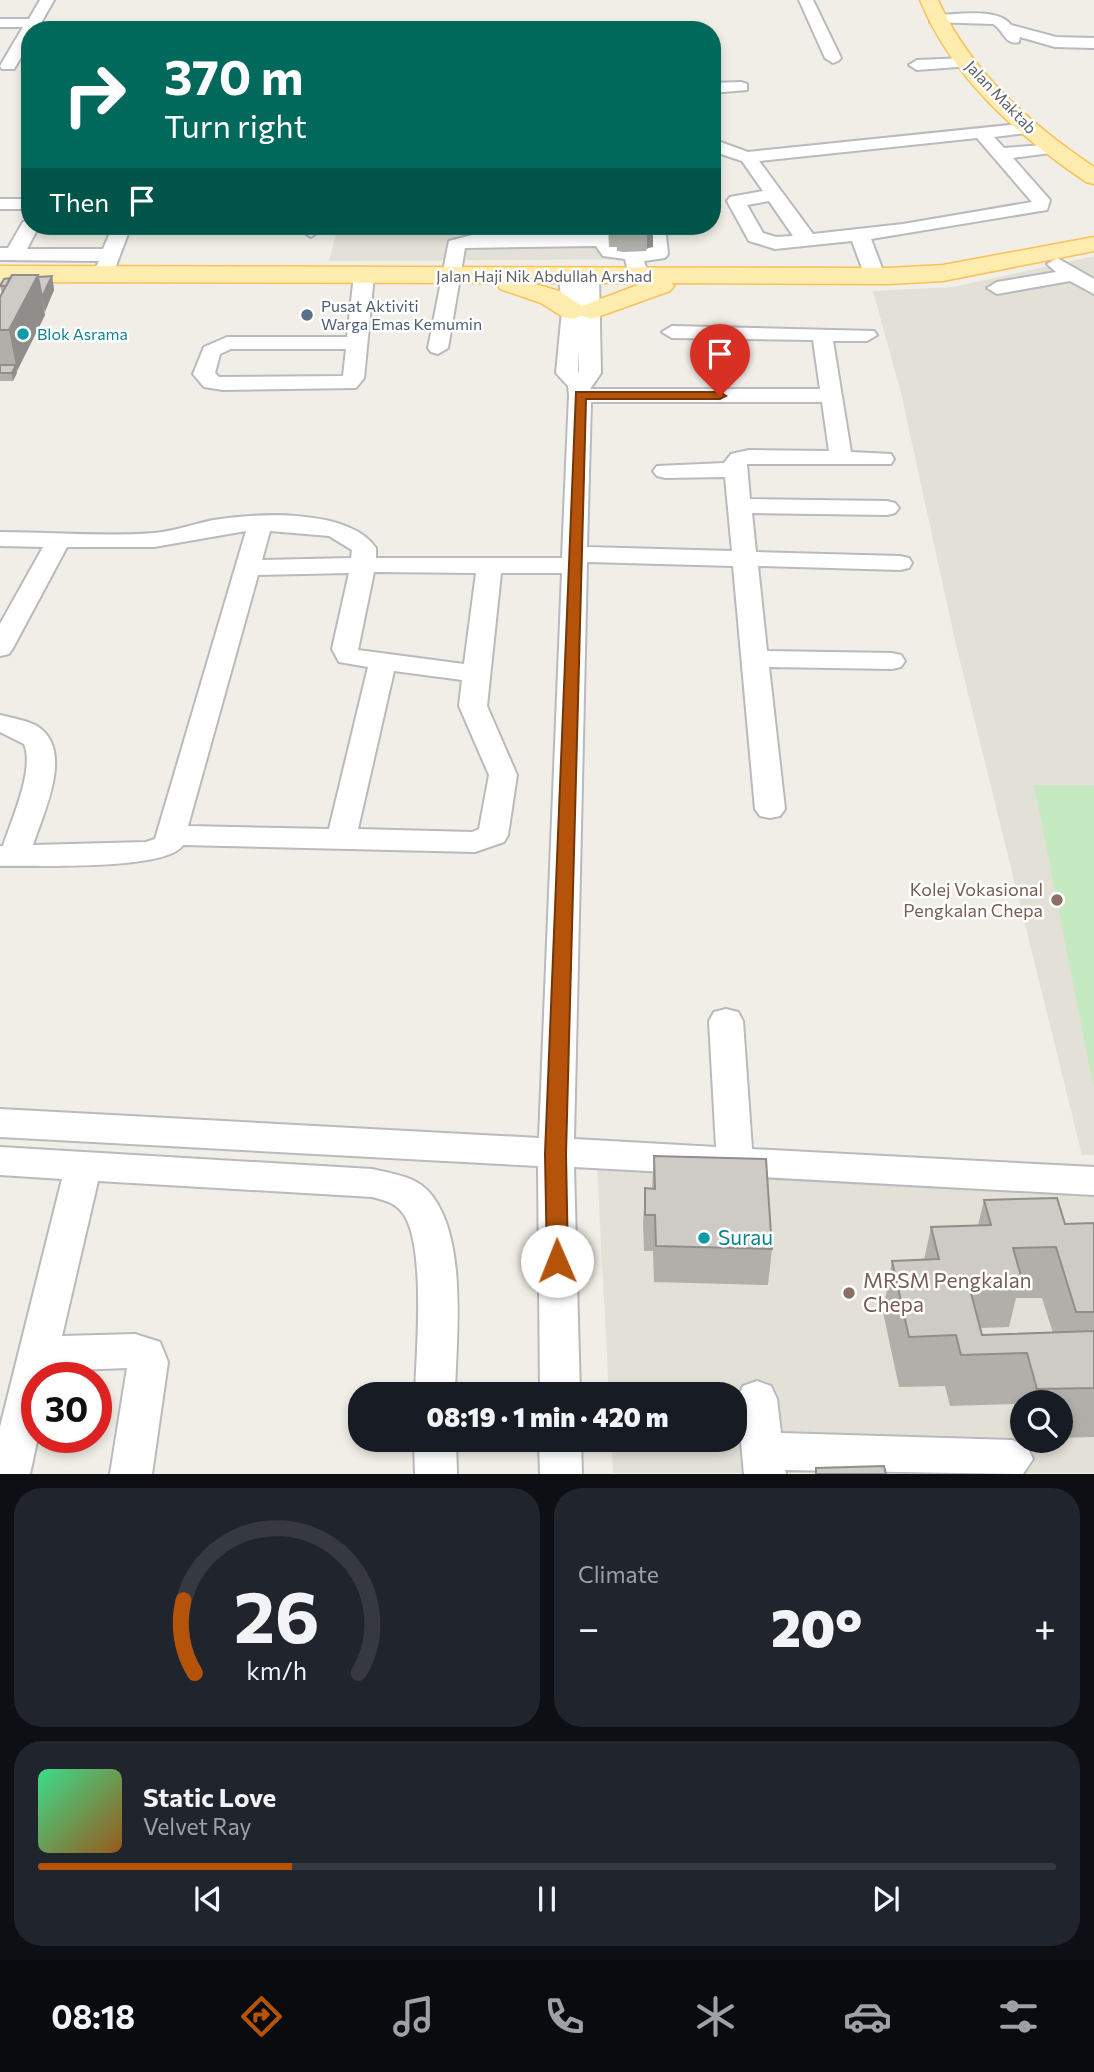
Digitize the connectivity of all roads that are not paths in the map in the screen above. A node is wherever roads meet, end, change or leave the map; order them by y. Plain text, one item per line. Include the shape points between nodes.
1 (47, 0) edge
2 (806, 0) edge
3 (976, 0) edge
4 (932, 10) edge
5 (986, 19) junction
6 (34, 21) edge
7 (0, 23) edge
8 (21, 23) edge
9 (1094, 43) edge
10 (21, 44) edge
11 (833, 58) dead end
12 (966, 63) junction
13 (917, 65) dead end
14 (8, 66) dead end
15 (741, 87) dead end
16 (721, 88) edge
17 (1029, 128) junction
18 (981, 133) junction
19 (1052, 148) junction
20 (721, 149) edge
21 (1000, 154) junction
22 (748, 157) junction
23 (1094, 179) edge
24 (774, 195) junction
25 (0, 204) edge
26 (21, 204) edge
27 (24, 235) edge
28 (118, 235) edge
29 (574, 235) edge
30 (605, 235) edge
31 (657, 235) edge
32 (860, 236) junction
33 (810, 240) junction
34 (1091, 244) edge
35 (1043, 254) junction
36 (5, 261) edge
37 (107, 264) junction
38 (637, 266) junction
39 (364, 275) junction
40 (1072, 275) junction
41 (449, 276) junction
42 (579, 276) junction
43 (760, 276) junction
44 (875, 276) junction
45 (997, 288) dead end
46 (1094, 288) edge
47 (582, 311) junction
48 (672, 332) dead end
49 (822, 334) junction
50 (867, 335) dead end
51 (357, 343) junction
52 (438, 348) dead end
53 (580, 390) junction
54 (831, 396) junction
55 (841, 458) junction
56 (883, 459) dead end
57 (735, 470) junction
58 (665, 471) dead end
59 (738, 506) junction
60 (887, 508) dead end
61 (260, 525) junction
62 (60, 538) junction
63 (0, 539) edge
64 (573, 560) junction
65 (745, 561) junction
66 (900, 563) dead end
67 (363, 565) junction
68 (489, 565) junction
69 (248, 568) junction
70 (0, 648) edge
71 (755, 659) junction
72 (892, 661) dead end
73 (383, 662) junction
74 (476, 674) junction
75 (0, 723) edge
76 (770, 809) dead end
77 (172, 835) junction
78 (341, 839) junction
79 (8, 856) edge
80 (726, 1021) dead end
81 (0, 1123) edge
82 (556, 1154) junction
83 (0, 1161) edge
84 (735, 1164) junction
85 (83, 1168) junction
86 (1094, 1181) edge
87 (38, 1354) junction
88 (435, 1382) edge
89 (560, 1382) edge
90 (757, 1399) dead end
91 (435, 1452) edge
92 (560, 1452) edge
93 (1012, 1459) dead end
94 (764, 1462) edge
95 (9, 1474) edge
96 (131, 1474) edge
97 (436, 1474) edge
98 (561, 1474) edge

1 - 6 street
2 - 11 street
3 - 5 street
4 - 5 street
4 - 12 main road, Jalan Maktab
5 - 9 street via 1000,22 1011,34
7 - 8 street
10 - 14 street
12 - 13 street
12 - 17 main road, Jalan Maktab
15 - 16 street
17 - 18 street
17 - 19 main road, Jalan Maktab
18 - 21 street
18 - 22 street
19 - 21 street
19 - 23 main road, Jalan Maktab
20 - 22 street
21 - 32 street via 1041,200 1041,206
22 - 24 street
24 - 33 street via 802,236
24 - 33 street via 736,201 756,237 775,243
25 - 26 street
27 - 36 street
28 - 37 street
29 - 41 street via 465,242 454,247
30 - 38 street via 606,251
31 - 38 street via 658,254
32 - 33 street
32 - 44 street
34 - 35 main road, Jalan Haji Nik Abdullah Arshad
35 - 40 street
35 - 44 main road, Jalan Haji Nik Abdullah Arshad via 943,273
36 - 37 main road, Jalan Haji Nik Abdullah Arshad
37 - 39 main road, Jalan Haji Nik Abdullah Arshad
38 - 42 main road, Jalan Haji Nik Abdullah Arshad
38 - 43 main road, Jalan Haji Nik Abdullah Arshad
39 - 41 main road, Jalan Haji Nik Abdullah Arshad
39 - 51 street
40 - 45 street
40 - 46 street
41 - 42 main road, Jalan Haji Nik Abdullah Arshad
41 - 47 main road via 521,286
41 - 52 street
42 - 47 street
43 - 44 main road, Jalan Haji Nik Abdullah Arshad
43 - 47 main road via 667,285
47 - 53 street via 567,373
48 - 49 street
49 - 50 street
49 - 54 street
51 - 51 street via 353,378 344,384 223,384 204,374 211,351 227,343
53 - 54 street
53 - 64 street
54 - 55 street
55 - 56 street
55 - 57 street via 743,457 736,461
57 - 58 street
57 - 59 street
59 - 60 street
59 - 65 street
61 - 62 street via 218,527 153,540
61 - 67 street via 344,531 364,548
61 - 69 street
62 - 63 street
62 - 70 street
64 - 65 street
64 - 68 street
64 - 82 street
65 - 66 street
65 - 71 street
67 - 68 street
67 - 69 street
67 - 73 street via 346,652 352,658
68 - 74 street
69 - 77 street
71 - 72 street
71 - 76 street
73 - 74 street
73 - 78 street
74 - 78 street via 473,709 504,779 493,835 475,842
75 - 79 street via 29,733 44,757
77 - 78 street
77 - 79 street via 163,849 149,852
80 - 84 street
81 - 82 street
82 - 84 street
82 - 89 street
83 - 85 street
84 - 86 street
85 - 87 street
85 - 88 street via 372,1184 395,1188 414,1199 428,1218 434,1244
87 - 95 street
87 - 96 street via 146,1354
90 - 94 street
91 - 97 street
92 - 98 street
93 - 94 street

